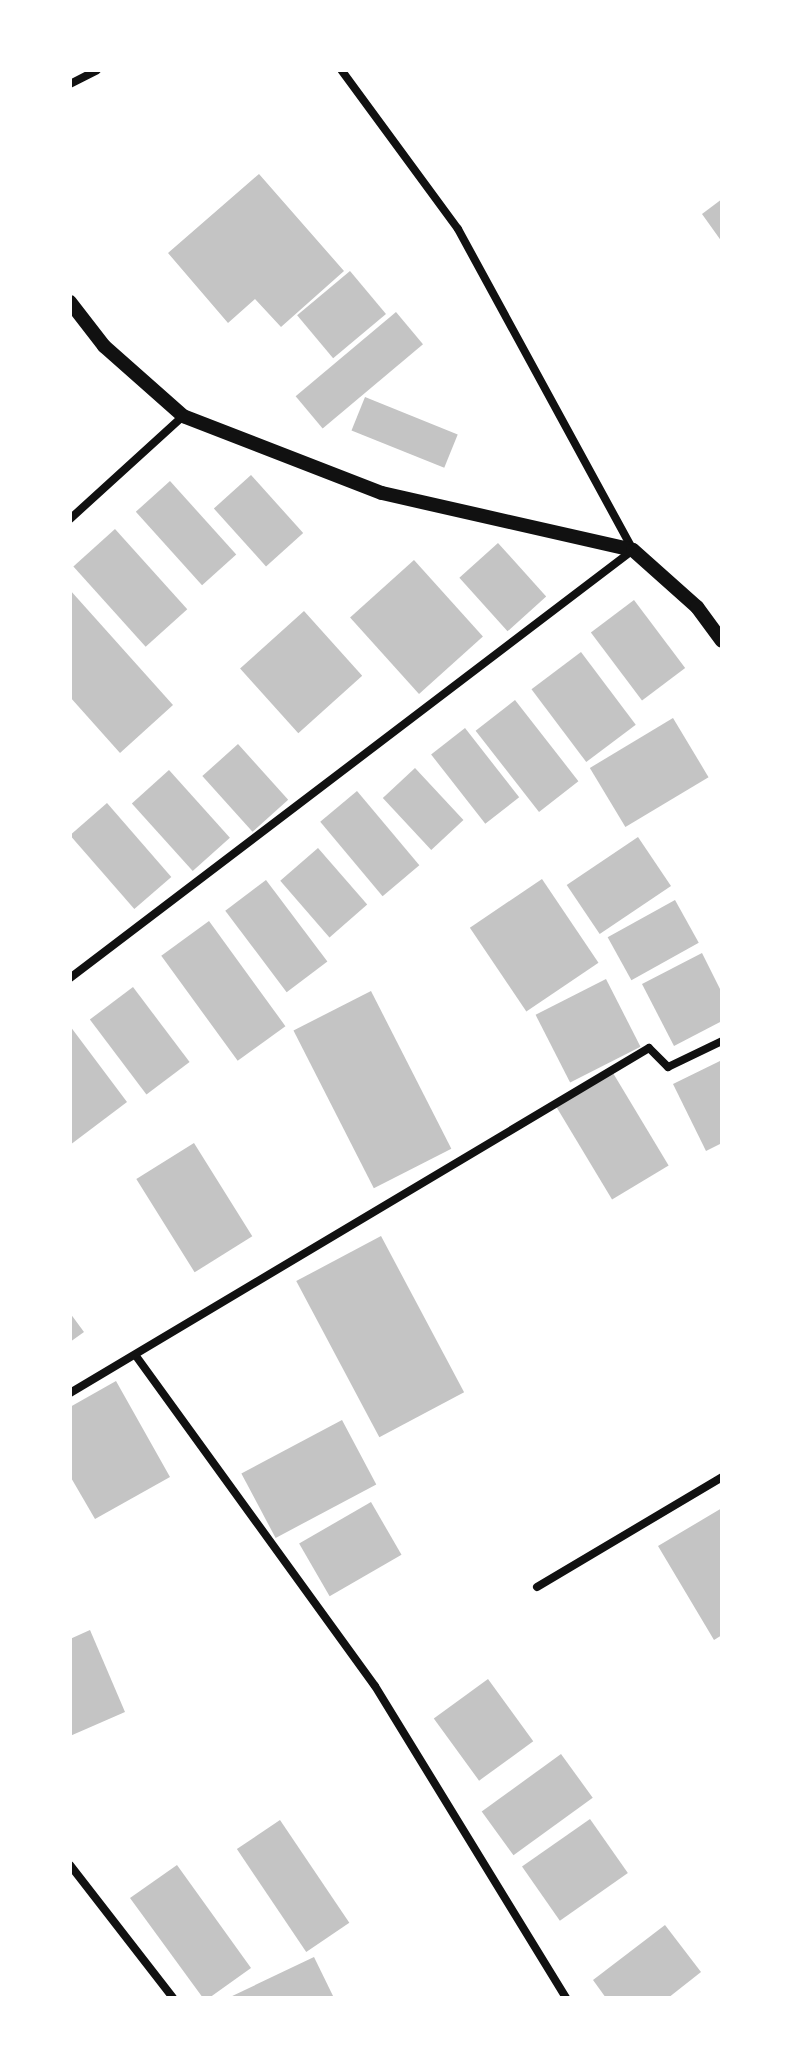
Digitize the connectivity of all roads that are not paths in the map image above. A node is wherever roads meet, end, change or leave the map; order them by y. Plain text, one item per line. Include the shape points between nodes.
1 (97, 70) edge
2 (341, 70) edge
3 (70, 84) edge
4 (70, 302) edge
5 (183, 416) junction
6 (70, 519) edge
7 (633, 550) junction
8 (722, 641) edge
9 (70, 978) edge
10 (722, 1041) edge
11 (136, 1356) junction
12 (70, 1393) edge
13 (722, 1477) edge
14 (537, 1587) dead end
15 (70, 1865) edge
16 (173, 1998) edge
17 (566, 1998) edge

1 - 3 street
2 - 7 street via 458,229
4 - 5 street via 104,346
5 - 6 street
5 - 7 street via 382,493
7 - 8 street via 697,607
7 - 9 street
10 - 11 street via 668,1067 649,1048
11 - 12 street
11 - 17 street via 375,1686
13 - 14 street
15 - 16 street

